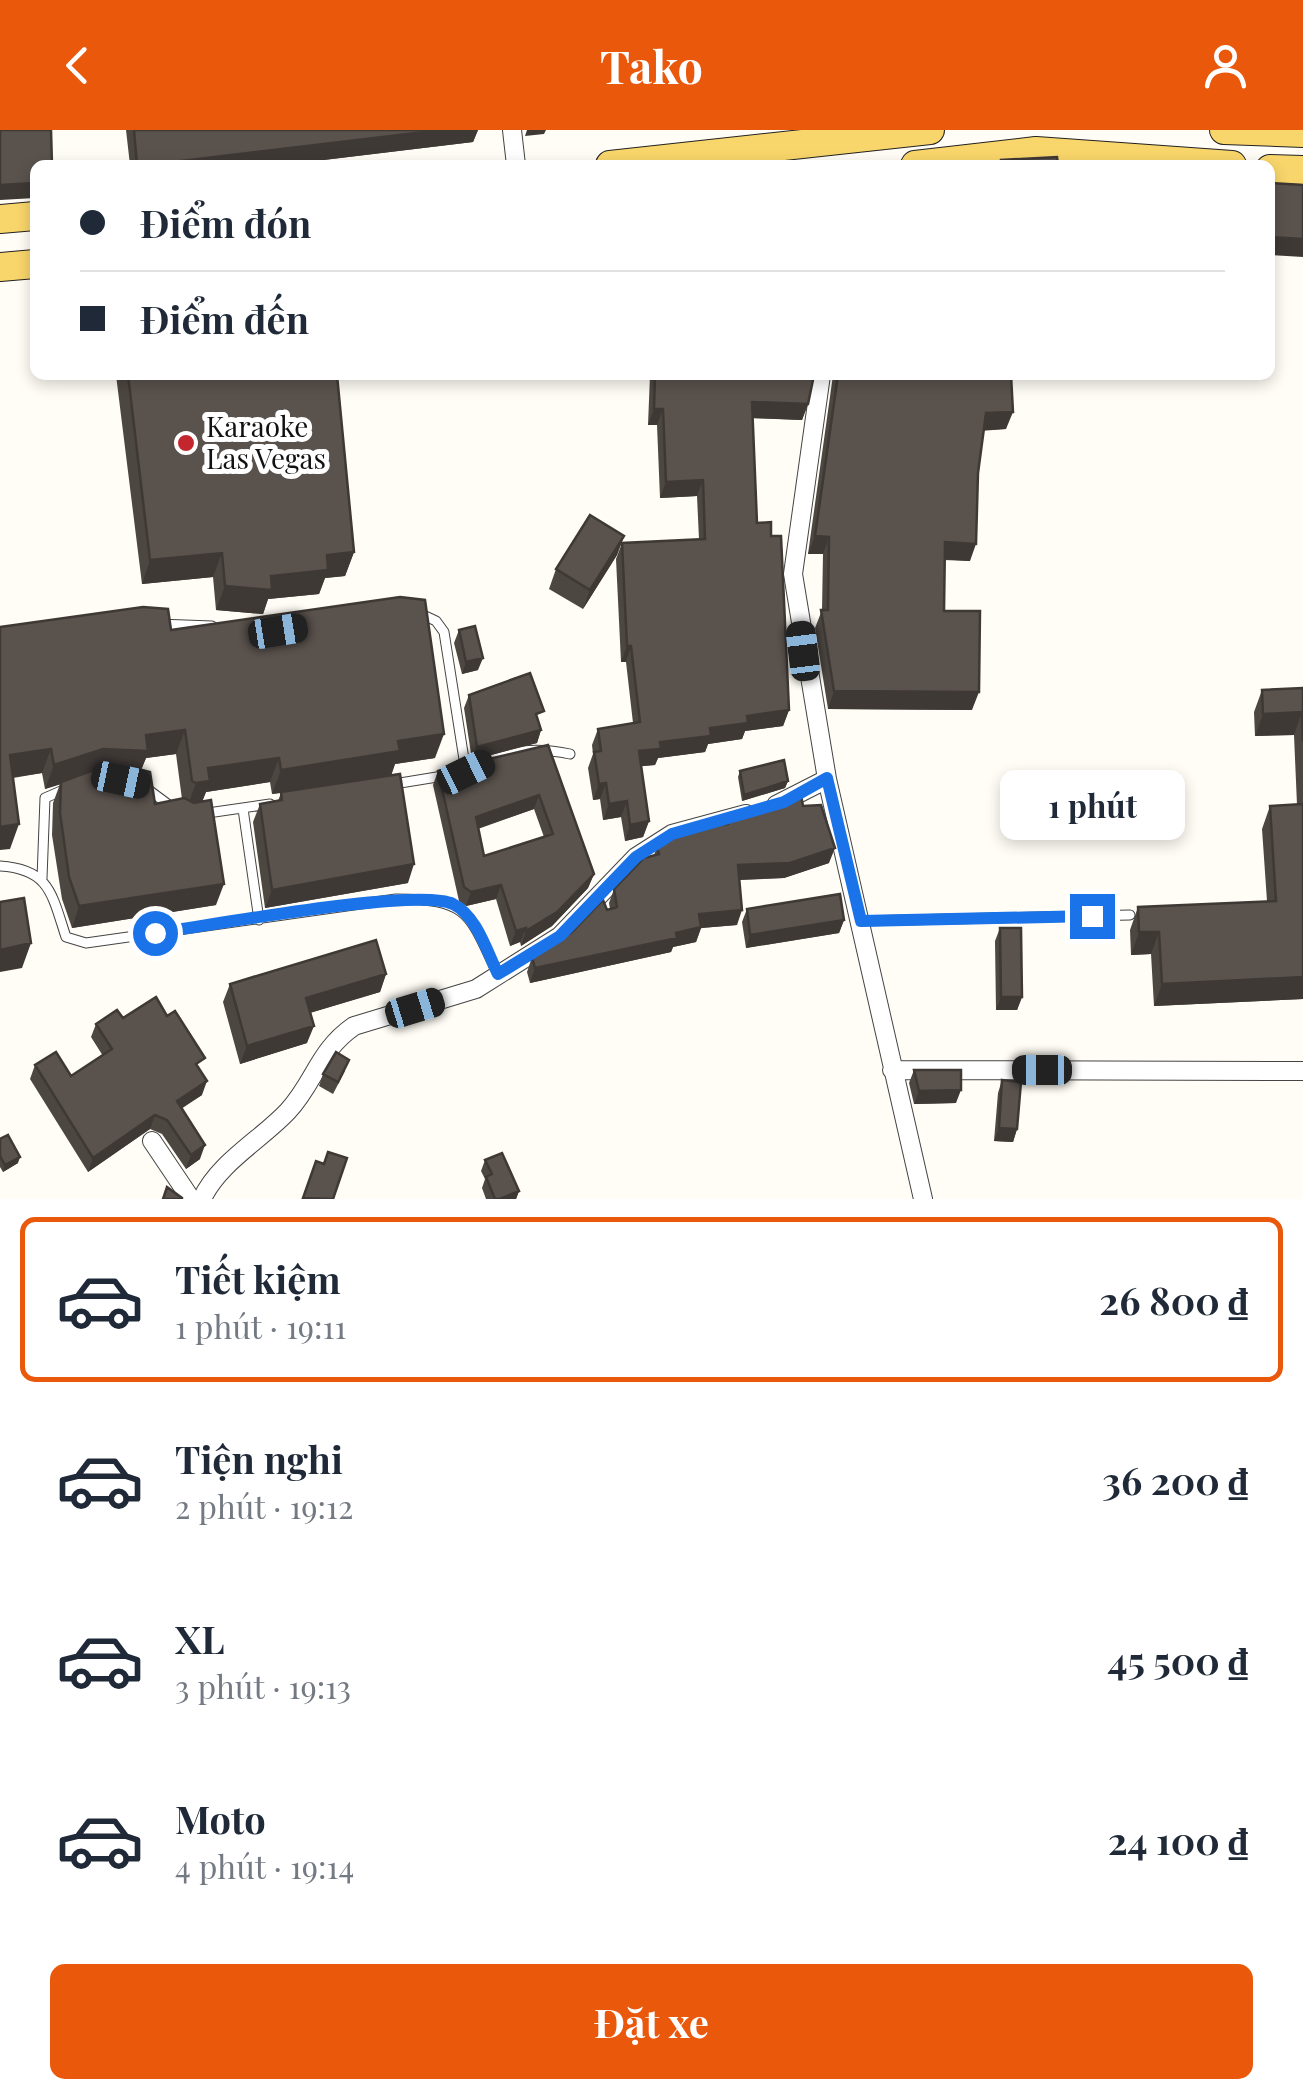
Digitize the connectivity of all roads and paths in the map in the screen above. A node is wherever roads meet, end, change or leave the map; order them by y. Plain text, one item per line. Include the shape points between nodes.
1 (512, 130) edge
2 (930, 130) edge
3 (1224, 130) edge
4 (1303, 133) edge
5 (849, 136) junction
6 (515, 160) edge
7 (651, 160) edge
8 (851, 160) edge
9 (958, 160) edge
10 (1162, 160) edge
11 (1275, 169) edge
12 (1303, 170) edge
13 (30, 216) edge
14 (0, 219) edge
15 (30, 264) edge
16 (0, 267) edge
17 (820, 380) edge
18 (406, 613) edge
19 (140, 624) edge
20 (222, 627) edge
21 (570, 754) dead end
22 (466, 772) junction
23 (827, 778) junction
24 (133, 783) edge
25 (76, 787) edge
26 (373, 788) edge
27 (280, 802) edge
28 (243, 808) junction
29 (0, 866) edge
30 (42, 878) junction
31 (1130, 915) dead end
32 (258, 920) junction
33 (861, 921) junction
34 (498, 974) junction
35 (892, 1070) junction
36 (1303, 1071) edge
37 (152, 1142) dead end
38 (191, 1199) edge
39 (202, 1199) edge
40 (922, 1199) edge

1 - 6 street
2 - 5 main road
3 - 4 main road
5 - 7 main road
5 - 8 main road
9 - 10 main road via 1036,151
11 - 12 main road
13 - 14 main road
15 - 16 main road
17 - 23 street via 793,574
18 - 22 lane via 436,622 444,632
19 - 20 lane
21 - 22 lane via 506,752
22 - 26 lane
23 - 33 street
23 - 34 street via 784,802 672,834 636,857 560,936
24 - 28 lane via 186,816
25 - 30 lane via 45,798
27 - 28 lane
28 - 32 lane
29 - 30 lane via 26,867
30 - 32 lane via 66,937 86,942
31 - 33 lane
32 - 34 lane via 439,899 457,906 475,926
33 - 35 street
34 - 39 street via 476,989 354,1026 338,1038 292,1108 218,1175
35 - 36 street
35 - 40 street
37 - 38 street

